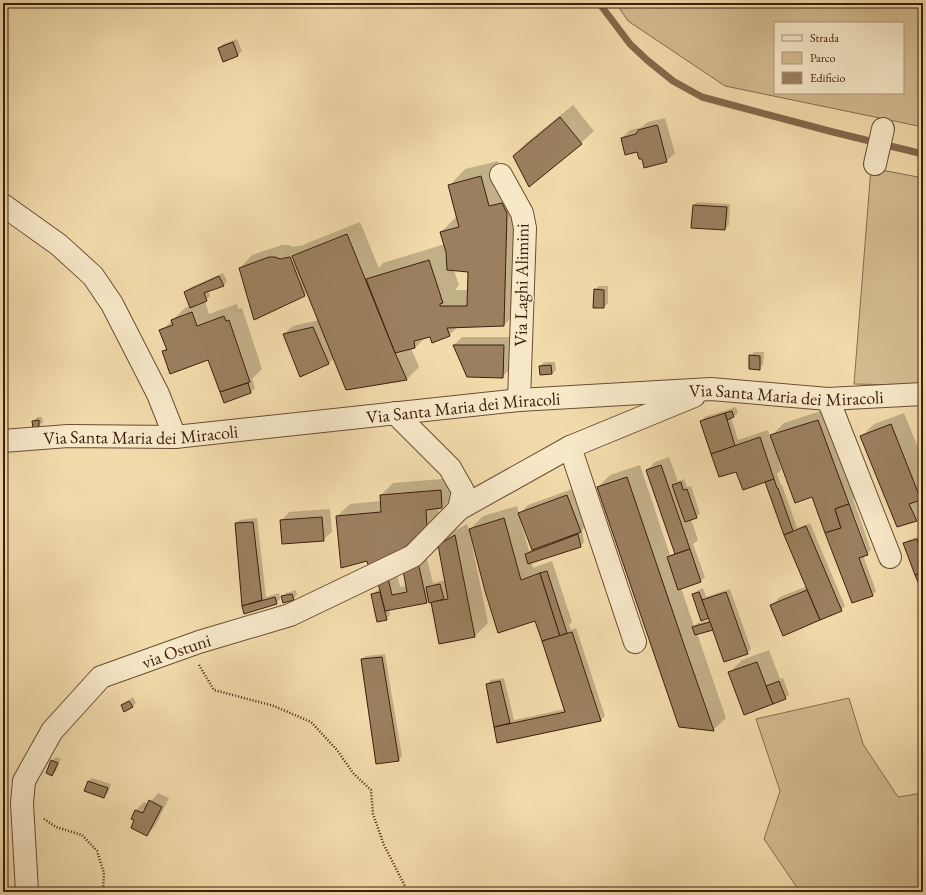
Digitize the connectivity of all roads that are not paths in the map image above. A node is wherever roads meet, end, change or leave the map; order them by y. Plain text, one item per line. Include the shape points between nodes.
1 (883, 129) dead end
2 (875, 164) dead end
3 (501, 175) dead end
4 (3, 205) edge
5 (711, 389) junction
6 (923, 394) edge
7 (828, 399) junction
8 (519, 400) junction
9 (395, 413) junction
10 (176, 437) junction
11 (3, 441) edge
12 (570, 447) junction
13 (459, 509) junction
14 (890, 557) dead end
15 (635, 642) dead end
16 (27, 892) edge

1 - 2 street
3 - 8 street, Via Laghi Alimini via 522,213 526,228
4 - 10 street via 59,245 93,276 112,304 158,394
5 - 7 street, Via Santa Maria dei Miracoli
5 - 8 street, Via Santa Maria dei Miracoli
5 - 12 street, via Ostuni
6 - 7 street, Via Santa Maria dei Miracoli
7 - 14 street
8 - 9 street, Via Santa Maria dei Miracoli
9 - 10 street, Via Santa Maria dei Miracoli
9 - 13 street via 450,468 462,491
10 - 11 street, Via Santa Maria dei Miracoli via 68,436
12 - 13 street, via Ostuni
12 - 15 street
13 - 16 street, via Ostuni via 413,556 290,615 199,642 101,676 52,731 24,781 22,803

